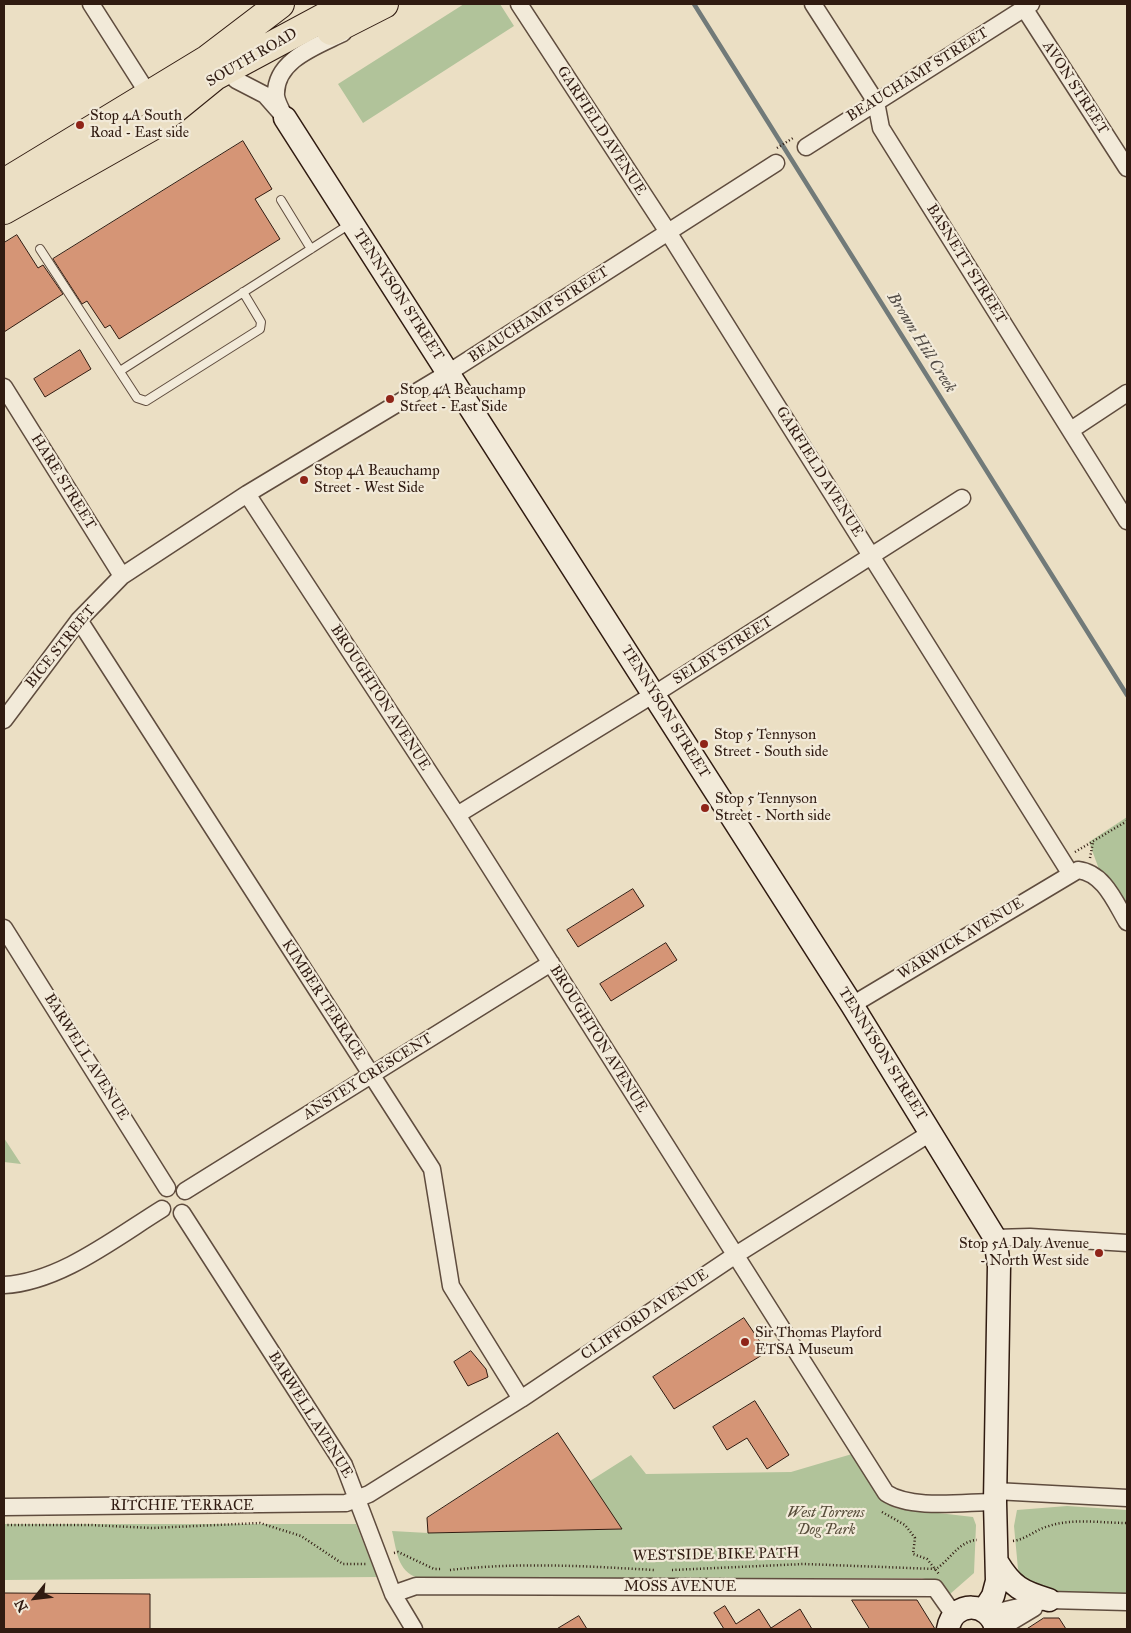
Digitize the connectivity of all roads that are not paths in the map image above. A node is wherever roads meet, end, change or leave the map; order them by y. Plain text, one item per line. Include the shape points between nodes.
1 (91, 4) edge
2 (280, 4) edge
3 (349, 4) edge
4 (385, 4) edge
5 (519, 4) edge
6 (813, 4) edge
7 (1027, 6) edge
8 (236, 80) junction
9 (149, 95) junction
10 (876, 102) junction
11 (285, 118) junction
12 (156, 124) junction
13 (800, 142) road end
14 (776, 156) road end
15 (1127, 168) edge
16 (4, 183) edge
17 (281, 200) dead end
18 (4, 210) edge
19 (352, 223) junction
20 (668, 232) junction
21 (40, 249) dead end
22 (311, 249) junction
23 (243, 292) junction
24 (120, 371) junction
25 (448, 373) junction
26 (4, 387) edge
27 (1127, 393) edge
28 (1071, 430) junction
29 (247, 494) junction
30 (962, 498) dead end
31 (1127, 521) edge
32 (872, 556) junction
33 (122, 576) junction
34 (79, 620) junction
35 (654, 695) junction
36 (4, 720) edge
37 (457, 815) junction
38 (1066, 866) junction
39 (1127, 922) edge
40 (4, 928) edge
41 (551, 963) junction
42 (852, 1005) junction
43 (371, 1075) junction
44 (932, 1132) junction
45 (167, 1188) junction
46 (185, 1191) junction
47 (162, 1208) junction
48 (182, 1213) junction
49 (995, 1238) junction
50 (1127, 1243) edge
51 (734, 1256) junction
52 (4, 1285) edge
53 (521, 1399) junction
54 (995, 1496) junction
55 (358, 1498) junction
56 (1127, 1498) edge
57 (4, 1506) edge
58 (997, 1562) junction
59 (393, 1594) junction
60 (1049, 1600) junction
61 (1127, 1602) edge
62 (977, 1619) edge
63 (414, 1629) edge

1 - 9 street
2 - 9 highway, SOUTH ROAD via 208,59
3 - 12 highway, SOUTH ROAD via 215,76
4 - 8 highway
4 - 11 street, TENNYSON STREET via 358,26 301,54 281,73 276,97
5 - 20 street, GARFIELD AVENUE
6 - 10 street, BASNETT STREET
7 - 10 street, BEAUCHAMP STREET
7 - 15 street, AVON STREET
8 - 11 street, TENNYSON STREET via 266,96
8 - 12 highway
9 - 16 highway, SOUTH ROAD
10 - 13 street, BEAUCHAMP STREET
10 - 28 street, BASNETT STREET via 881,128
11 - 19 street, TENNYSON STREET
12 - 18 highway, SOUTH ROAD
14 - 20 street, BEAUCHAMP STREET
17 - 22 lane
19 - 22 lane
19 - 25 street, TENNYSON STREET
20 - 25 street, BEAUCHAMP STREET
20 - 32 street, GARFIELD AVENUE
21 - 24 lane
22 - 23 lane
23 - 24 lane
23 - 24 lane via 261,322 260,329 146,400 137,398
25 - 29 street, BEAUCHAMP STREET
25 - 35 street, TENNYSON STREET
26 - 33 street, HARE STREET
27 - 28 street
28 - 31 street, BASNETT STREET
29 - 33 street, BEAUCHAMP STREET
29 - 37 street, BROUGHTON AVENUE
30 - 32 street, SELBY STREET
32 - 35 street, SELBY STREET
32 - 38 street, GARFIELD AVENUE
33 - 34 street, BICE STREET
34 - 36 street, BICE STREET
34 - 43 street, KIMBER TERRACE
35 - 37 street, SELBY STREET
35 - 42 street, TENNYSON STREET
37 - 41 street, BROUGHTON AVENUE
38 - 39 street via 1097,876
38 - 42 street, WARWICK AVENUE
40 - 45 street, BARWELL AVENUE
41 - 43 street, ANSTEY CRESCENT
41 - 51 street, BROUGHTON AVENUE
42 - 44 street, TENNYSON STREET
43 - 46 street, ANSTEY CRESCENT
43 - 53 street, KIMBER TERRACE via 432,1169 451,1286
44 - 49 street, TENNYSON STREET
44 - 51 street, CLIFFORD AVENUE
45 - 46 street via 176,1186
45 - 47 street via 159,1200
46 - 48 street via 188,1205
47 - 48 street via 169,1214
47 - 52 street via 76,1262 31,1282
48 - 55 street, BARWELL AVENUE via 344,1465
49 - 50 street
49 - 54 street, TENNYSON STREET via 999,1266
51 - 53 street, CLIFFORD AVENUE
51 - 54 street, BROUGHTON AVENUE via 886,1493 896,1500 910,1503
53 - 55 street, CLIFFORD AVENUE
54 - 56 street, BROUGHTON AVENUE
54 - 58 street, TENNYSON STREET
54 - 62 street, TENNYSON STREET
55 - 57 street, RITCHIE TERRACE via 334,1505
55 - 59 street, BARWELL AVENUE
58 - 60 street via 1012,1584
58 - 62 street, TENNYSON STREET via 993,1596
59 - 62 street, MOSS AVENUE via 416,1586 935,1588
59 - 63 street, BARWELL AVENUE
60 - 61 street
60 - 62 street

